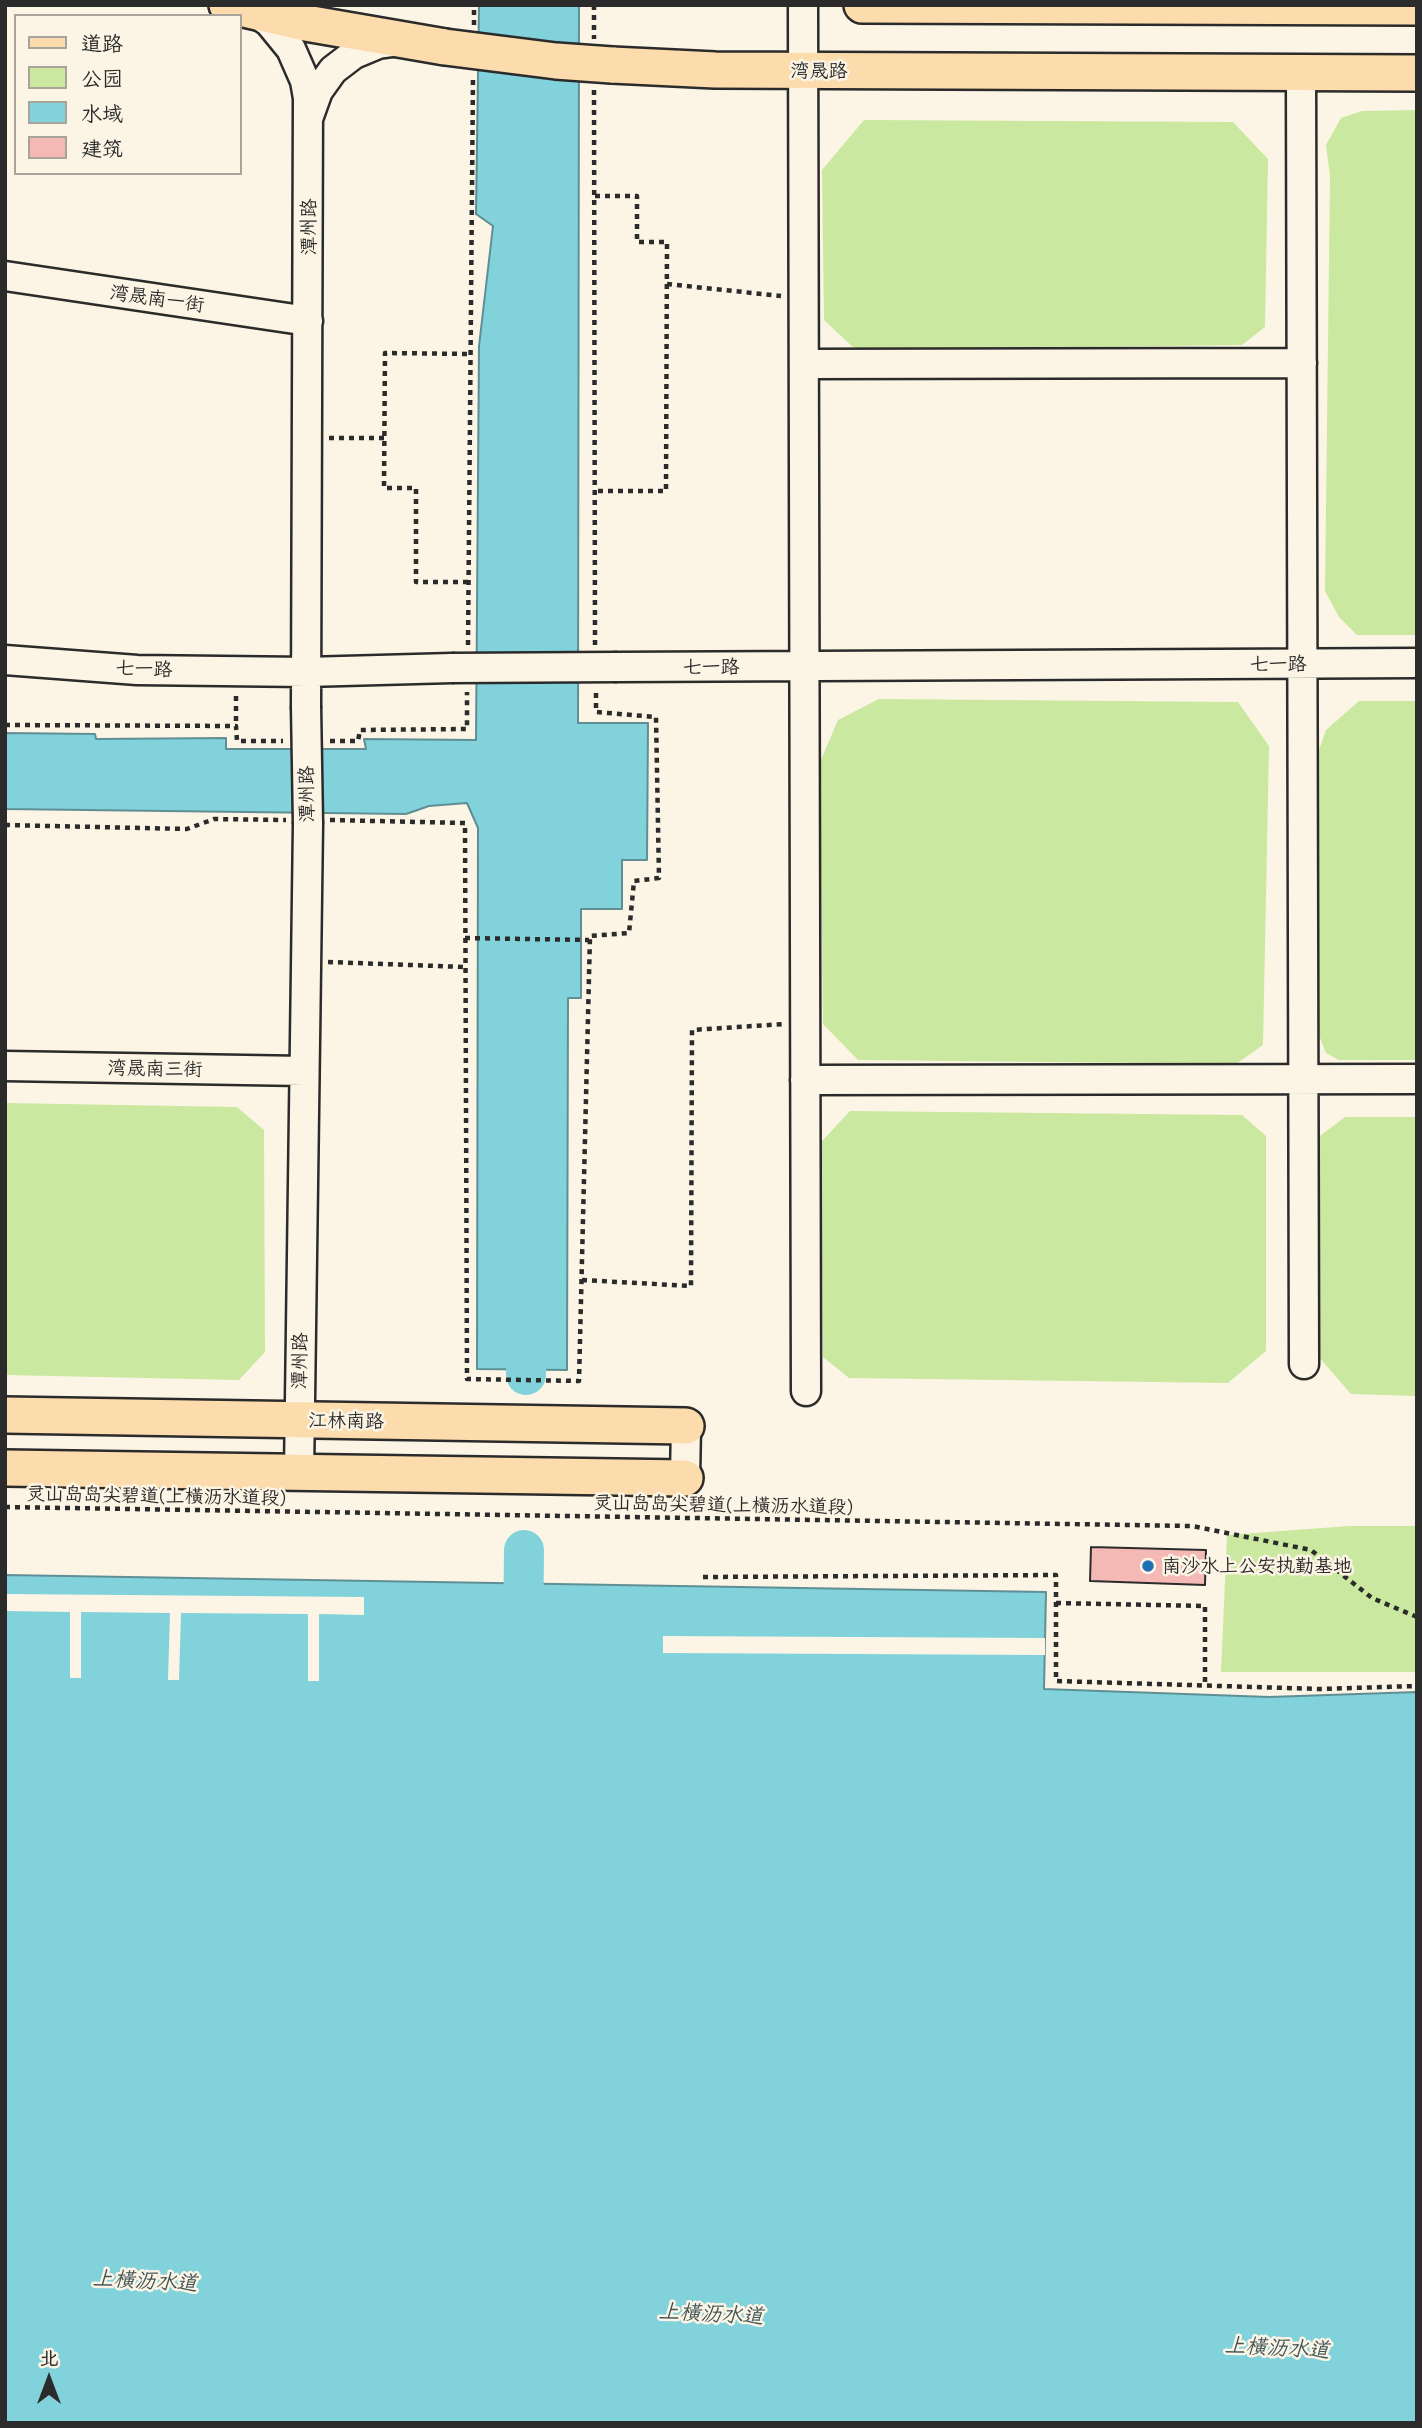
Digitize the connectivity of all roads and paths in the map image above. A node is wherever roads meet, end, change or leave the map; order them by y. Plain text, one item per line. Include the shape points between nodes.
1 (474, 5) edge
2 (594, 5) edge
3 (803, 5) edge
4 (862, 5) edge
5 (1301, 6) edge
6 (1417, 7) edge
7 (241, 8) edge
8 (404, 40) junction
9 (460, 40) junction
10 (600, 66) junction
11 (803, 71) junction
12 (1301, 72) junction
13 (1417, 73) edge
14 (473, 75) dead end
15 (309, 116) junction
16 (595, 196) junction
17 (5, 276) edge
18 (667, 284) junction
19 (804, 298) junction
20 (309, 321) junction
21 (471, 354) junction
22 (1302, 363) junction
23 (804, 364) junction
24 (307, 438) junction
25 (384, 438) junction
26 (595, 491) junction
27 (468, 582) junction
28 (5, 660) edge
29 (1417, 663) edge
30 (1303, 664) junction
31 (804, 666) junction
32 (462, 669) junction
33 (603, 669) junction
34 (235, 671) junction
35 (306, 672) junction
36 (5, 725) edge
37 (236, 726) junction
38 (291, 741) dead end
39 (318, 741) dead end
40 (310, 822) junction
41 (5, 825) edge
42 (465, 938) junction
43 (590, 940) junction
44 (306, 961) junction
45 (465, 967) junction
46 (805, 1023) junction
47 (5, 1066) edge
48 (304, 1071) junction
49 (1304, 1079) junction
50 (1417, 1079) edge
51 (805, 1080) junction
52 (582, 1280) junction
53 (1304, 1364) dead end
54 (806, 1391) dead end
55 (5, 1415) edge
56 (300, 1420) junction
57 (686, 1426) joint
58 (5, 1468) edge
59 (299, 1472) junction
60 (685, 1478) joint
61 (5, 1507) edge
62 (703, 1577) dead end
63 (1056, 1603) junction
64 (1417, 1617) edge
65 (1205, 1685) junction
66 (1417, 1686) edge

1 - 9 path
2 - 10 path
3 - 11 street
4 - 5 main road
5 - 6 main road
7 - 8 main road, 湾晟路
7 - 15 street, 潭州路 via 269,22 291,49 305,81
8 - 9 main road, 湾晟路
8 - 15 street via 354,54 333,70
9 - 10 main road, 湾晟路, bridge
10 - 11 main road, 湾晟路
10 - 16 path
11 - 12 main road, 湾晟路
11 - 19 street
12 - 13 main road, 湾晟路
12 - 22 street
14 - 21 path
15 - 20 street, 潭州路
16 - 18 path via 637,196 637,242 667,242
16 - 26 path
17 - 20 street, 湾晟南一街
18 - 19 path
18 - 26 path via 666,491
19 - 23 street
20 - 24 street, 潭州路
21 - 25 path via 385,353
21 - 27 path
22 - 23 street
22 - 30 street
23 - 31 street
24 - 25 path
24 - 35 street, 潭州路
25 - 27 path via 384,488 416,488 416,582
26 - 33 path
27 - 32 path
28 - 34 street, 七一路 via 137,670
29 - 30 street, 七一路
30 - 31 street, 七一路
30 - 49 street
31 - 33 street, 七一路
31 - 46 street
32 - 33 street, 七一路, bridge
32 - 35 street, 七一路
32 - 39 path via 467,729 360,730 358,741
33 - 43 path via 596,712 656,717 659,878 634,881 629,933 590,936
34 - 35 street, 七一路
34 - 37 path
35 - 40 street, 潭州路, bridge
36 - 37 path
37 - 38 path via 237,741
40 - 41 path via 214,819 187,829
40 - 42 path via 465,823
40 - 44 street, 潭州路
42 - 43 path
42 - 45 path
43 - 52 path
44 - 45 path
44 - 48 street, 潭州路
45 - 52 path via 467,1379 579,1381
46 - 51 street
46 - 52 path via 692,1030 691,1286
47 - 48 street, 湾晟南三街
48 - 56 street, 潭州路
49 - 50 street
49 - 51 street
49 - 53 street
51 - 54 street
55 - 56 main road, 江林南路
56 - 57 main road, 江林南路
56 - 59 street, 潭州路
57 - 60 street
58 - 59 main road
59 - 60 main road
61 - 64 path, 灵山岛岛尖碧道(上横沥水道段) via 1192,1526 1311,1550 1372,1598
62 - 63 path via 1056,1575
63 - 65 path via 1056,1681
63 - 65 path via 1205,1606
65 - 66 path

